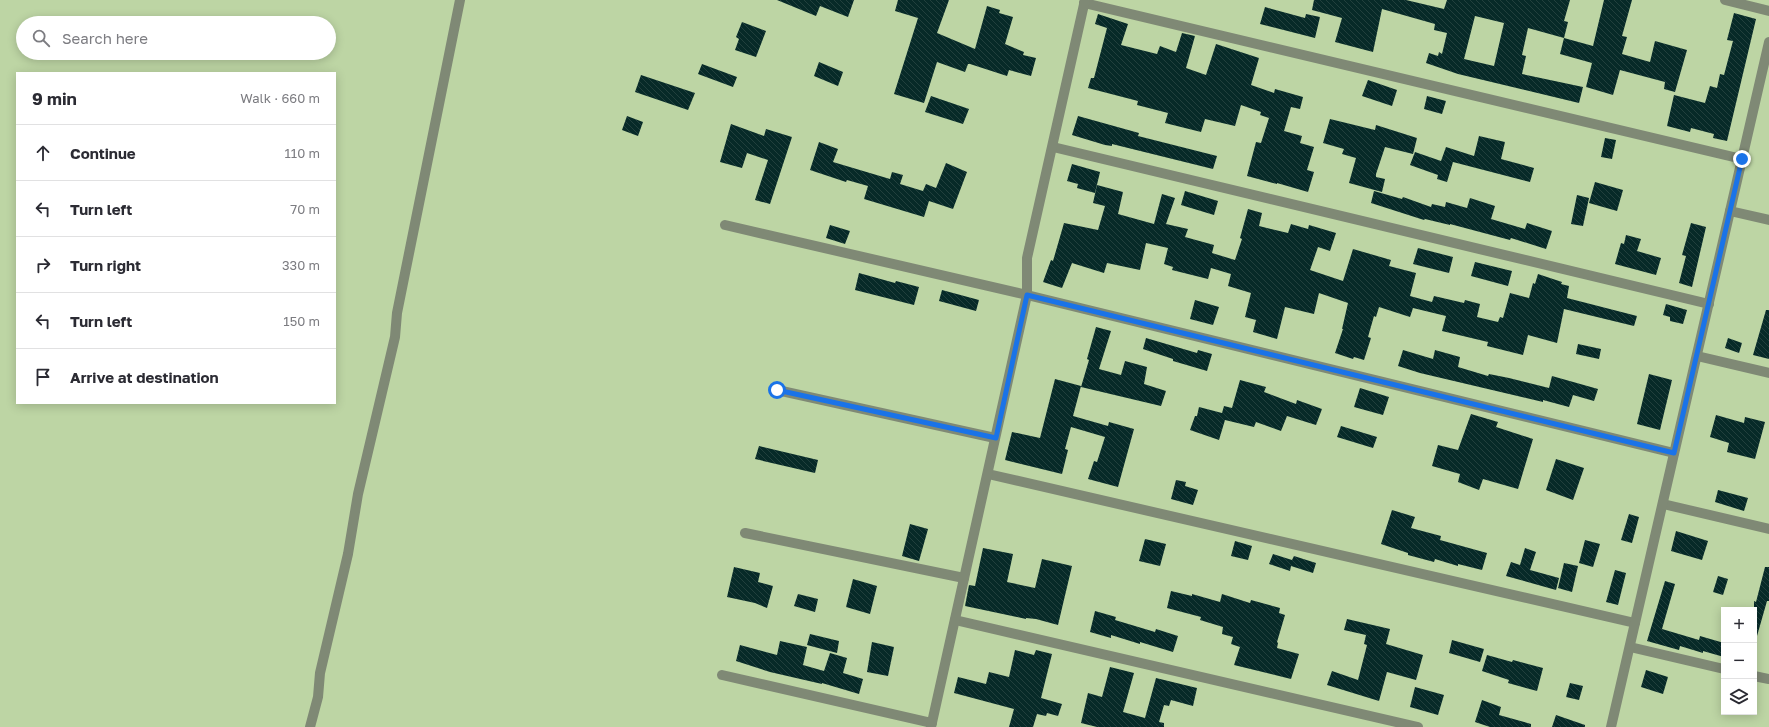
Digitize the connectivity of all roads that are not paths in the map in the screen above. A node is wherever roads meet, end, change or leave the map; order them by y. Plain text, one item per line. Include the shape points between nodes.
1 (460, 0) edge
2 (1725, 0) edge
3 (1085, 1) edge
4 (1769, 11) edge
5 (1769, 42) edge
6 (1766, 67) edge
7 (1053, 147) junction
8 (1742, 159) junction
9 (1730, 211) junction
10 (1769, 220) edge
11 (725, 225) dead end
12 (1027, 295) junction
13 (1709, 304) junction
14 (1697, 356) junction
15 (1769, 373) edge
16 (777, 390) dead end
17 (996, 438) junction
18 (1674, 453) junction
19 (988, 474) junction
20 (1662, 504) junction
21 (1769, 529) edge
22 (745, 533) dead end
23 (964, 578) junction
24 (955, 620) junction
25 (1635, 623) junction
26 (1630, 647) junction
27 (1721, 668) edge
28 (722, 675) dead end
29 (1757, 677) edge
30 (1769, 679) edge
31 (932, 725) edge
32 (310, 727) edge
33 (1418, 727) edge
34 (1611, 727) edge

1 - 32 street via 397,313 395,337 358,494 348,554
2 - 4 street
3 - 7 street
3 - 8 street
5 - 6 street
6 - 8 street
7 - 12 street via 1027,258
7 - 13 street
8 - 9 street
9 - 10 street
9 - 13 street
11 - 12 street
12 - 17 street
12 - 18 street
13 - 14 street
14 - 15 street
14 - 18 street
16 - 17 street
17 - 19 street
18 - 20 street
19 - 23 street
19 - 25 street
20 - 21 street
20 - 25 street
22 - 23 street
23 - 24 street
24 - 31 street
24 - 33 street
25 - 26 street
26 - 27 street
26 - 34 street
28 - 31 street
29 - 30 street

